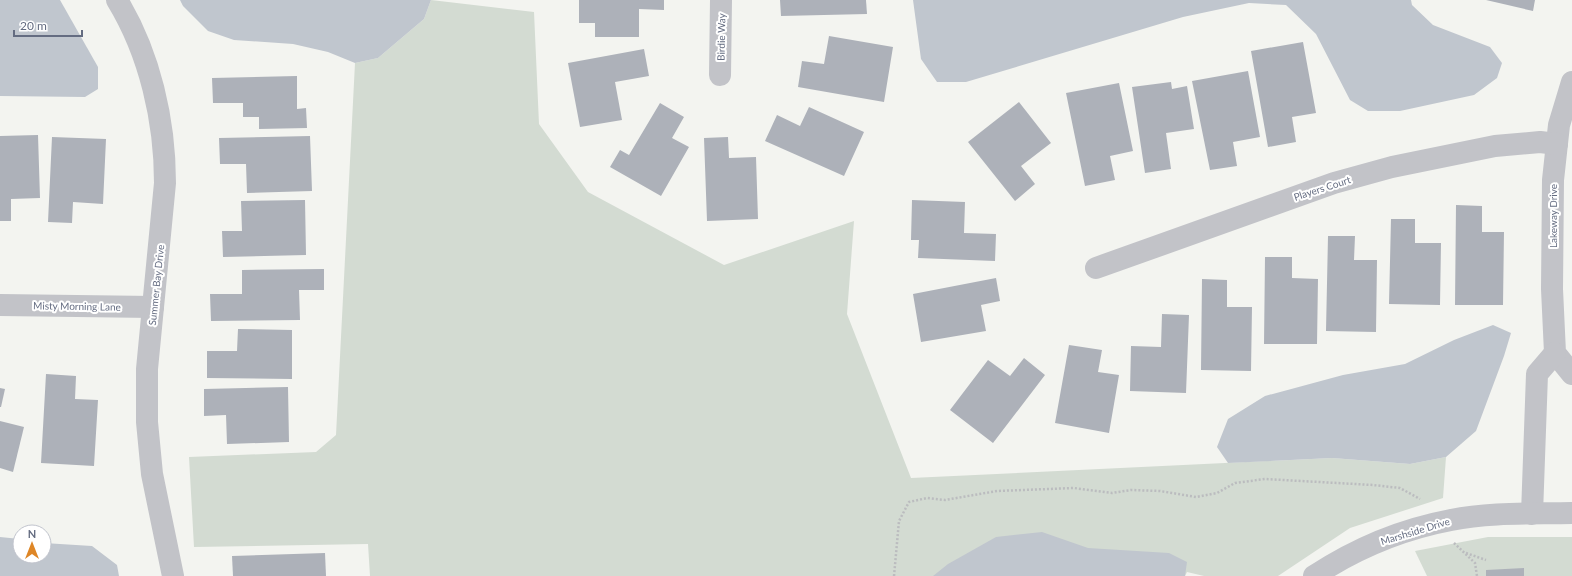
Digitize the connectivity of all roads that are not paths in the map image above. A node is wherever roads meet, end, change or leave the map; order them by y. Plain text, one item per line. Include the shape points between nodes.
1 (117, 0) edge
2 (721, 0) edge
3 (720, 75) dead end
4 (1572, 82) edge
5 (1557, 144) junction
6 (1096, 268) dead end
7 (0, 305) edge
8 (154, 307) junction
9 (1555, 353) junction
10 (1572, 374) edge
11 (1572, 513) edge
12 (1532, 514) junction
13 (173, 576) edge
14 (1314, 576) edge

1 - 8 street, Summer Bay Drive via 142,53 162,125 165,183
2 - 3 street, Birdie Way
4 - 5 street, Lakeway Drive via 1559,125
5 - 6 street, Players Court via 1540,142 1495,146 1392,167 1334,183
5 - 9 street, Lakeway Drive via 1553,187 1552,289
7 - 8 street, Misty Morning Lane
8 - 13 street, Summer Bay Drive via 147,369 147,422 152,474
9 - 10 street
9 - 12 street via 1537,374
11 - 12 street, Marshside Drive
12 - 14 street, Marshside Drive via 1451,520 1416,529 1381,540 1339,559

